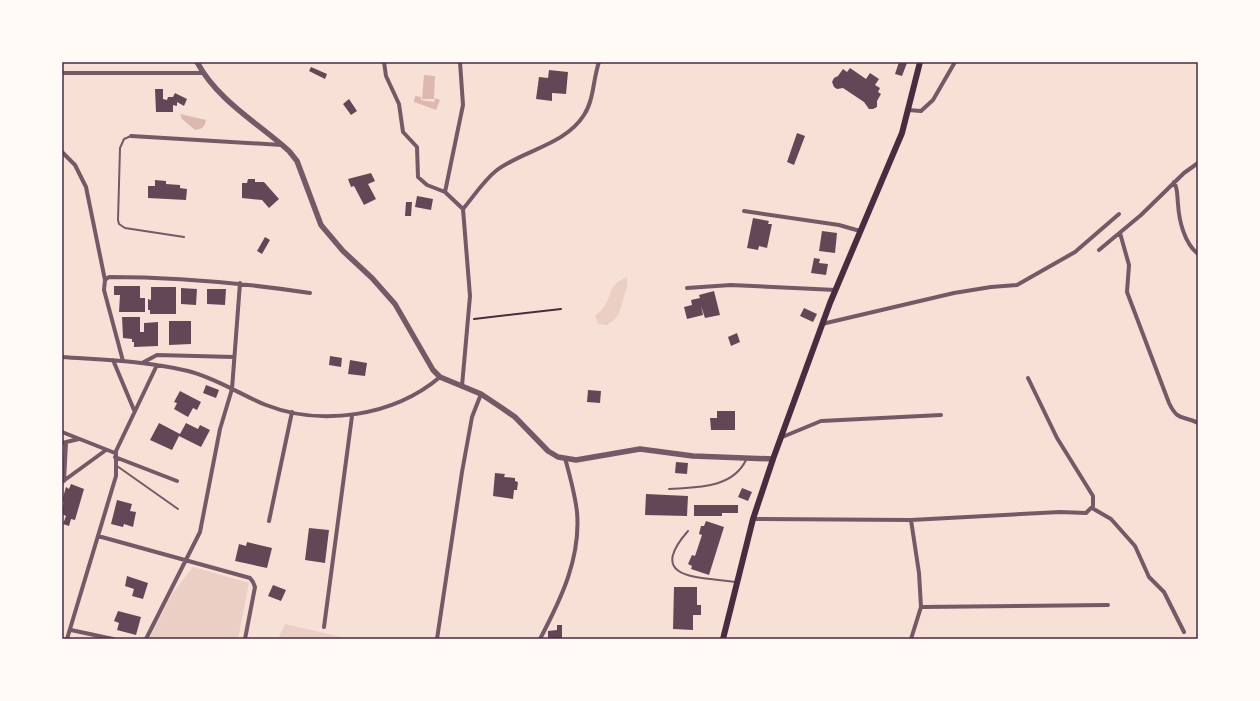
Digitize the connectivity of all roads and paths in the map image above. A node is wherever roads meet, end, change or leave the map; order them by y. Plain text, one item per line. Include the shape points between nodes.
1 (197, 62) edge
2 (384, 62) edge
3 (460, 62) edge
4 (599, 62) edge
5 (920, 62) edge
6 (955, 62) edge
7 (62, 73) edge
8 (204, 73) junction
9 (908, 110) junction
10 (131, 136) joint
11 (282, 145) junction
12 (62, 152) edge
13 (1198, 163) edge
14 (1174, 182) junction
15 (444, 192) junction
16 (463, 209) junction
17 (744, 211) dead end
18 (1119, 214) dead end
19 (860, 231) junction
20 (1120, 233) junction
21 (184, 237) dead end
22 (1099, 250) dead end
23 (1198, 254) edge
24 (105, 280) junction
25 (240, 283) junction
26 (687, 288) dead end
27 (836, 290) junction
28 (310, 293) dead end
29 (561, 309) dead end
30 (468, 319) junction
31 (822, 324) junction
32 (62, 356) edge
33 (234, 357) junction
34 (113, 360) junction
35 (123, 361) junction
36 (142, 363) junction
37 (158, 366) junction
38 (440, 377) junction
39 (1028, 378) dead end
40 (462, 386) junction
41 (232, 389) junction
42 (481, 394) junction
43 (134, 410) junction
44 (292, 412) junction
45 (941, 415) dead end
46 (352, 416) junction
47 (1198, 423) edge
48 (62, 432) edge
49 (780, 438) junction
50 (79, 439) junction
51 (64, 443) edge
52 (106, 450) junction
53 (115, 455) junction
54 (565, 458) junction
55 (747, 459) junction
56 (773, 460) junction
57 (116, 466) junction
58 (177, 480) dead end
59 (63, 481) edge
60 (669, 488) dead end
61 (178, 508) dead end
62 (1092, 508) junction
63 (753, 519) junction
64 (911, 520) junction
65 (269, 521) dead end
66 (688, 531) dead end
67 (98, 536) junction
68 (187, 560) junction
69 (737, 582) junction
70 (1108, 605) dead end
71 (921, 607) junction
72 (324, 627) dead end
73 (71, 630) junction
74 (1184, 632) dead end
75 (68, 639) edge
76 (113, 639) edge
77 (146, 639) edge
78 (245, 639) edge
79 (437, 639) edge
80 (540, 639) edge
81 (723, 639) edge
82 (911, 639) edge

1 - 8 street
2 - 15 street via 386,76 399,104 403,132 417,147 418,177 427,185
3 - 15 street via 463,104
4 - 16 street via 590,100 585,114 578,123 565,134 497,170
5 - 9 main road
6 - 9 street via 930,105 921,112
7 - 8 street
8 - 11 street via 242,113
9 - 19 main road via 902,133
10 - 11 street
10 - 21 lane via 124,139 120,148 119,224 125,228
11 - 38 street via 296,161 321,225 343,251 385,291 398,309 427,362
12 - 24 street via 75,165 86,187
13 - 14 street
14 - 20 street
14 - 23 street via 1187,240
15 - 16 street
16 - 30 street via 469,282
17 - 19 street via 839,225
18 - 31 street via 1075,252 1017,285 954,293
19 - 27 main road
20 - 22 street
20 - 47 street via 1128,265 1127,292 1169,403 1180,418
24 - 25 street via 113,277
24 - 35 street via 104,290
25 - 28 street
25 - 33 street
26 - 27 street via 738,286
27 - 31 main road
29 - 30 path
30 - 40 street
31 - 49 main road
32 - 34 street
33 - 36 street via 156,355
33 - 41 street
34 - 35 street
34 - 43 street
35 - 36 street
36 - 37 street
37 - 41 street via 202,375
37 - 43 street
38 - 40 street
38 - 46 street via 426,389 400,401
39 - 62 street via 1057,438 1093,496
40 - 42 street
41 - 44 street via 266,405
41 - 68 street via 220,428 200,532
42 - 54 street via 515,417 548,451
42 - 79 street via 472,417 462,472
43 - 53 street
44 - 46 street via 331,417
44 - 65 street
45 - 49 street via 821,421
46 - 72 street
48 - 50 street
49 - 56 main road
50 - 51 street
50 - 52 street
51 - 59 street
52 - 53 street
52 - 59 street
53 - 57 street
53 - 58 street
54 - 55 street via 582,459 640,450
54 - 80 street via 577,511 576,548 567,582
55 - 56 street
55 - 60 lane via 737,472 721,482 708,486
56 - 63 main road
57 - 61 lane
57 - 67 street via 116,476
62 - 64 street via 1086,513 1060,512
62 - 74 street via 1112,519 1135,546 1149,577 1164,592
63 - 64 street
63 - 69 main road
64 - 71 street
66 - 69 lane via 671,555 673,567 681,573
67 - 68 street
67 - 73 street
68 - 77 street
68 - 78 street via 250,578 253,582 255,587
69 - 81 main road
70 - 71 street
71 - 82 street
73 - 75 street
73 - 76 street

